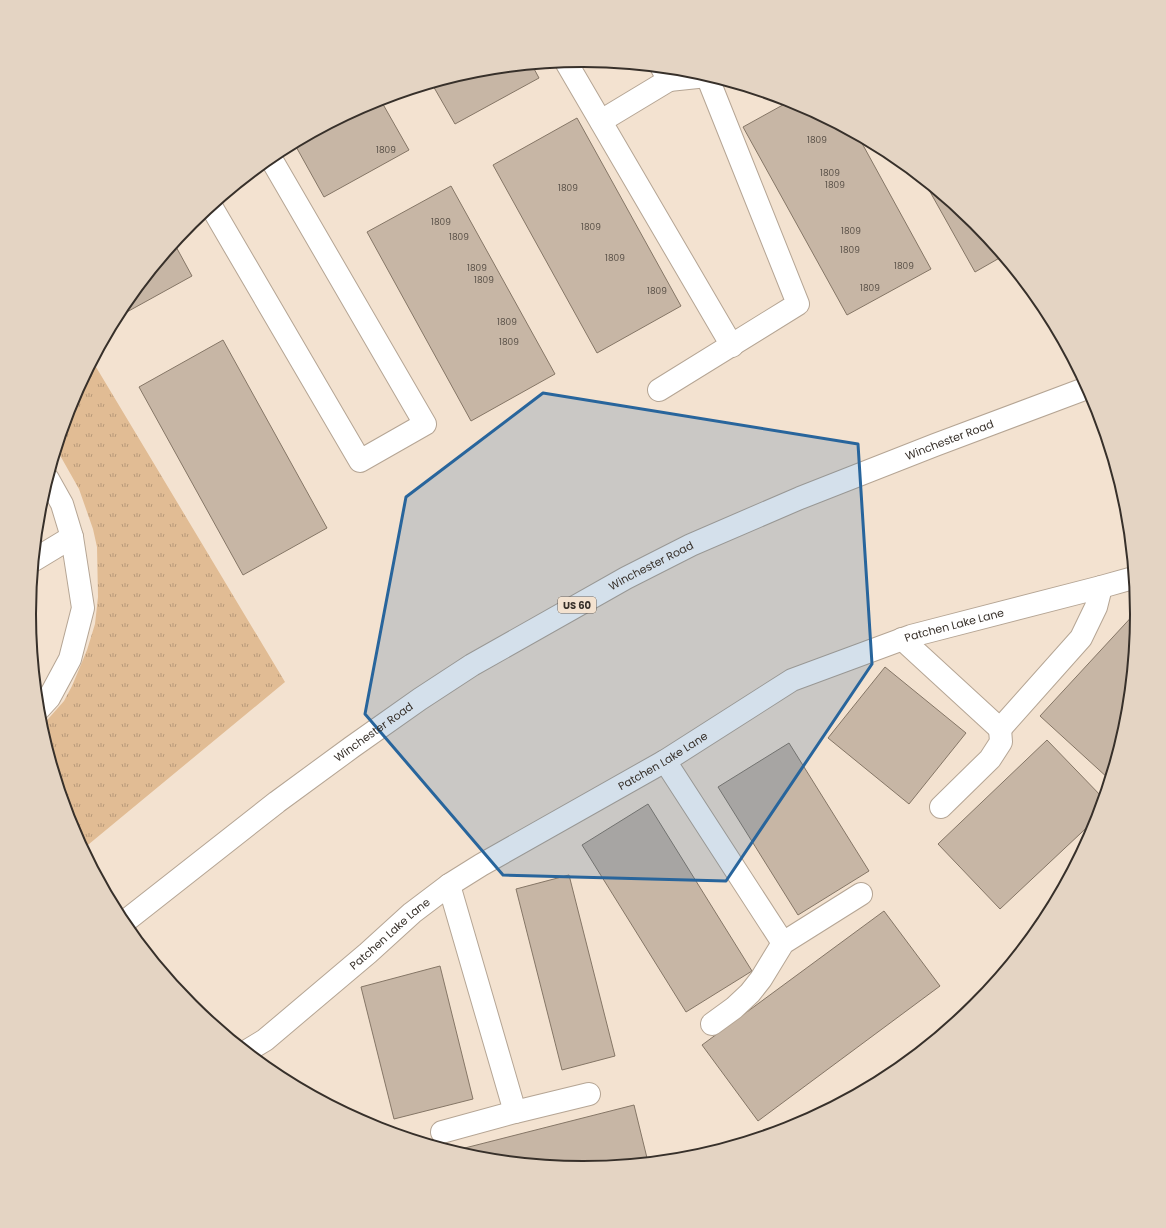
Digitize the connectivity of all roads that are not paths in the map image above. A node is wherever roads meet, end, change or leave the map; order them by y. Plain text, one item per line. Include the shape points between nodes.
1 (569, 67) edge
2 (665, 74) edge
3 (711, 83) edge
4 (601, 121) junction
5 (273, 163) edge
6 (214, 211) edge
7 (732, 346) junction
8 (659, 390) dead end
9 (1082, 390) edge
10 (52, 486) edge
11 (72, 537) junction
12 (39, 557) edge
13 (1129, 579) edge
14 (1101, 587) junction
15 (902, 639) junction
16 (44, 703) edge
17 (1000, 729) junction
18 (665, 761) junction
19 (941, 807) dead end
20 (449, 885) junction
21 (860, 894) dead end
22 (128, 919) edge
23 (783, 943) junction
24 (712, 1024) dead end
25 (251, 1049) edge
26 (589, 1094) dead end
27 (515, 1112) junction
28 (442, 1132) dead end

1 - 4 main road
2 - 4 main road
3 - 7 main road via 798,304
4 - 7 main road
5 - 6 main road via 425,424 360,461
7 - 8 main road
9 - 22 main road, Winchester Road / US 60 via 800,498 691,545 626,578 472,665 420,698 277,802
10 - 11 main road via 62,504
11 - 12 main road
11 - 16 main road via 83,608 70,659
13 - 14 main road, Patchen Lake Lane
14 - 15 main road, Patchen Lake Lane
14 - 17 main road via 1096,607 1081,638
15 - 17 main road
15 - 18 main road, Patchen Lake Lane via 792,680
17 - 19 main road via 1001,742 990,759
18 - 20 main road, Patchen Lake Lane
18 - 23 main road
20 - 25 main road, Patchen Lake Lane via 412,913 265,1040
20 - 27 main road
21 - 23 main road
23 - 24 main road via 762,979 750,993
26 - 27 main road
27 - 28 main road

